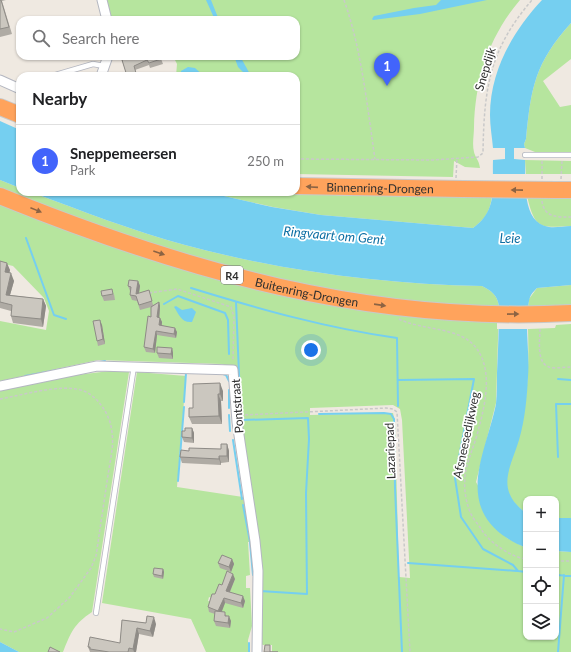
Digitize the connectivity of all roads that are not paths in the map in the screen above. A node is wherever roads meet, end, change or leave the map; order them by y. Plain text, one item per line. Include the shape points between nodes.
1 (102, 0) edge
2 (106, 16) edge
3 (106, 60) edge
4 (104, 66) junction
5 (66, 72) edge
6 (102, 72) edge
7 (0, 80) edge
8 (16, 87) edge
9 (0, 107) edge
10 (16, 113) edge
11 (526, 155) dead end
12 (571, 155) edge
13 (300, 186) edge
14 (562, 186) edge
15 (0, 196) edge
16 (563, 313) edge
17 (134, 366) junction
18 (0, 386) edge
19 (96, 613) dead end
20 (257, 652) edge

1 - 2 street
3 - 4 street
4 - 5 lane via 93,64
4 - 6 street
7 - 8 street
9 - 10 highway
11 - 12 lane
14 -> 13 highway, Binnenring-Drongen, bridge
15 -> 16 highway, Buitenring-Drongen / R4 via 183,262 293,291 396,307 474,314
17 - 18 street, Pontstraat via 97,366
17 - 19 lane
17 - 20 street, Pontstraat via 233,370 236,416 258,571

